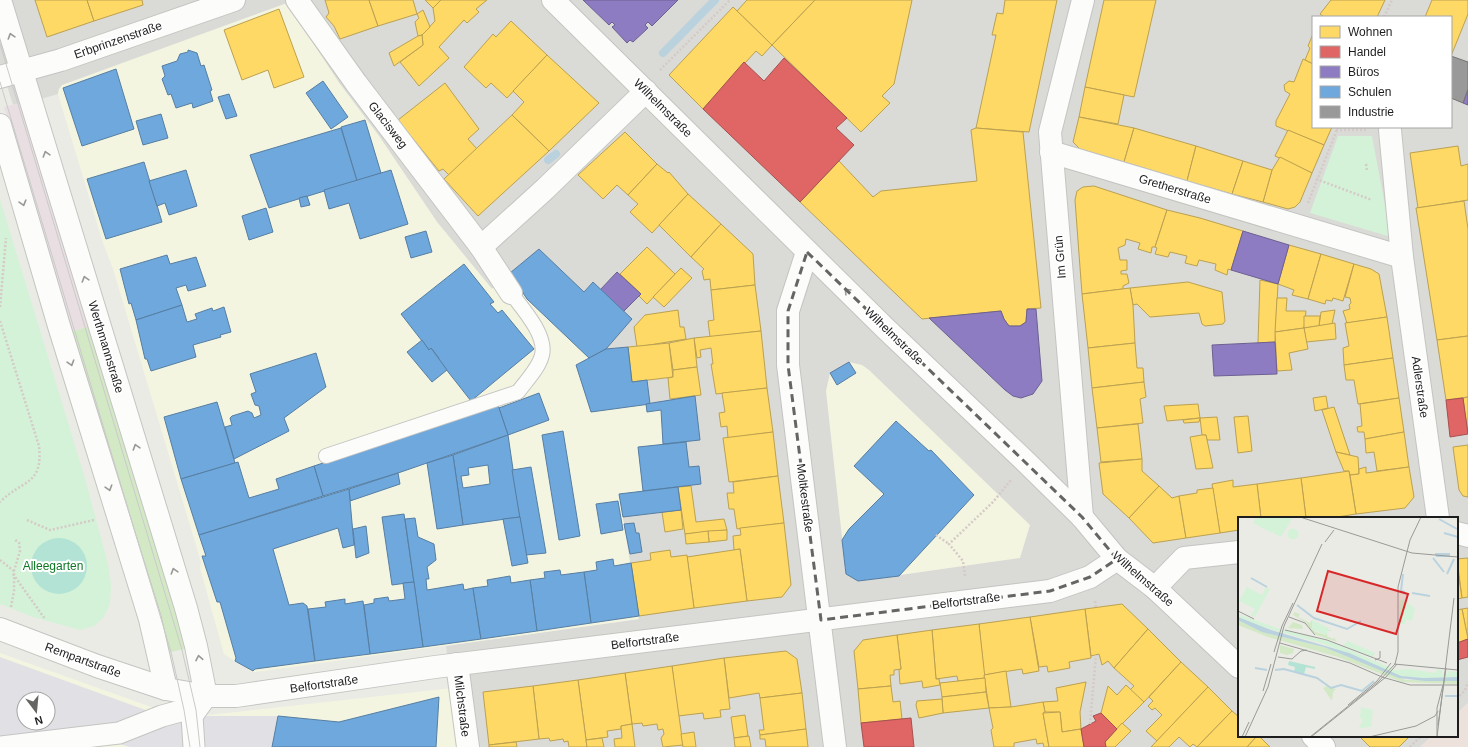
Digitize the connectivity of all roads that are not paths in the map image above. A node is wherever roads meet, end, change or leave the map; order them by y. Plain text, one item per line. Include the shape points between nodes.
1 (0, 0) edge
2 (234, 0) edge
3 (297, 0) edge
4 (553, 0) edge
5 (1083, 0) edge
6 (22, 71) junction
7 (0, 77) edge
8 (645, 89) junction
9 (0, 125) edge
10 (1390, 130) road end
11 (1052, 152) junction
12 (481, 247) junction
13 (807, 252) junction
14 (1402, 257) junction
15 (511, 293) joint
16 (326, 456) dead end
17 (1082, 517) junction
18 (1438, 517) edge
19 (1458, 533) edge
20 (1468, 536) edge
21 (1238, 552) edge
22 (1117, 559) junction
23 (1155, 588) junction
24 (5, 620) edge
25 (821, 620) junction
26 (457, 664) junction
27 (1238, 666) edge
28 (166, 688) junction
29 (206, 696) junction
30 (188, 713) junction
31 (1314, 737) edge
32 (1, 747) edge
33 (194, 747) edge
34 (468, 747) edge
35 (835, 747) edge
36 (1324, 747) edge

6 -> 1 street, Werthmannstraße
2 - 6 street, Erbprinzenstraße
3 - 12 street, Glacisweg via 356,84
4 - 8 street, Wilhelmstraße
5 - 11 street, Im Grün via 1050,132
6 - 7 street, Erbprinzenstraße
29 -> 6 street, Werthmannstraße via 186,608
8 - 12 street via 545,189
8 - 13 street, Wilhelmstraße
9 -> 28 street via 150,620
10 - 14 street, Adlerstraße
11 - 14 street, Gretherstraße
11 - 17 street, Im Grün
12 - 15 street, Glacisweg
17 -> 13 street, Wilhelmstraße
13 - 25 street, Moltkestraße via 788,312 788,365
14 - 18 street, Adlerstraße
15 - 16 lane via 539,332 542,355 533,373 518,392
17 - 22 street, Wilhelmstraße
19 - 20 street
21 - 23 street via 1184,558
22 - 23 street, Wilhelmstraße
22 - 25 street, Belfortstraße via 1090,577 1050,591
23 - 27 street, Wilhelmstraße
24 - 28 street, Rempartstraße via 97,666
25 - 26 street, Belfortstraße
25 - 35 street, Moltkestraße
26 - 29 street, Belfortstraße via 236,696
26 - 34 street, Milchstraße
28 - 29 street, Belfortstraße
28 - 30 street
29 - 30 street
30 - 32 street via 162,716 119,733
30 - 33 street
31 - 36 street

